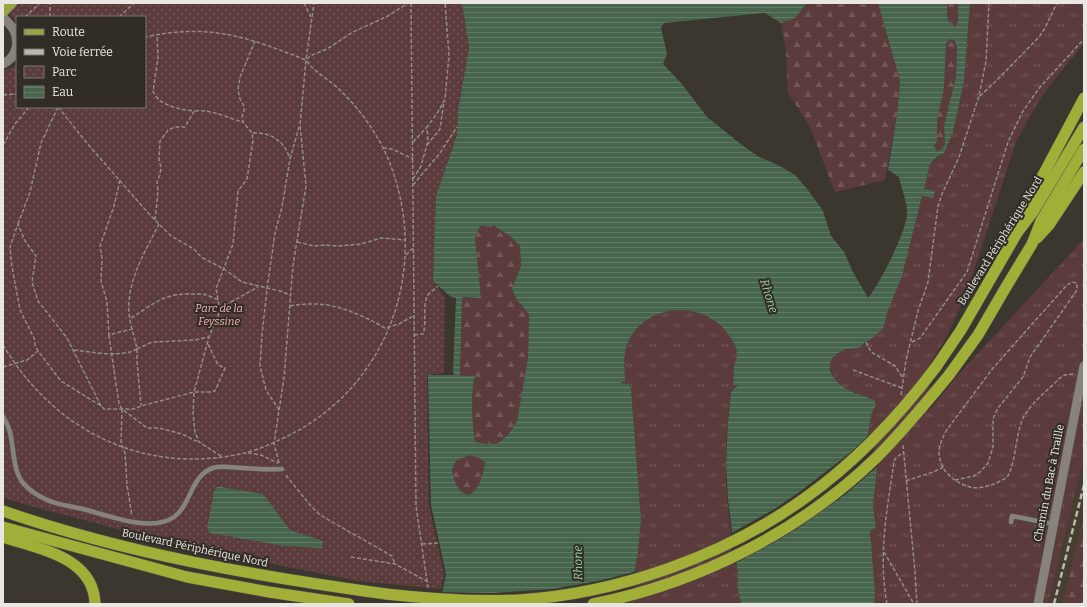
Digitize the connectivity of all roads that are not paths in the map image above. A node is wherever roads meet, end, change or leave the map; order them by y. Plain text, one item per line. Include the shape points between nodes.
1 (12, 3) edge
2 (3, 12) edge
3 (3, 17) edge
4 (16, 38) edge
5 (16, 51) edge
6 (3, 64) edge
7 (1084, 98) edge
8 (1084, 127) edge
9 (1084, 149) edge
10 (1084, 172) edge
11 (1017, 233) junction
12 (1032, 244) junction
13 (1084, 366) edge
14 (3, 417) edge
15 (282, 469) road end
16 (3, 510) edge
17 (1011, 522) dead end
18 (1053, 524) junction
19 (3, 527) edge
20 (3, 537) edge
21 (95, 604) edge
22 (349, 604) edge
23 (593, 604) edge
24 (1038, 604) edge

1 - 2 main road
3 - 4 street via 14,30
5 - 6 street
7 - 11 highway via 1026,207
8 - 11 highway, Boulevard Périphérique Nord via 1033,212
9 - 12 highway via 1041,221
10 - 12 highway via 1049,225
11 - 16 highway, Boulevard Périphérique Nord, bridge via 961,330 936,367 894,419 865,449 805,499 742,536 691,560 602,588 538,598 486,601 386,594 274,578 195,563 107,542
12 - 23 highway, bridge via 978,335 949,375 905,428 876,458 842,487 783,529 697,573 643,592
13 - 18 street, Chemin du Bac à Traille
14 - 15 lane via 10,430 17,471 30,490 48,501 133,522 159,522 174,516 185,504 201,476 213,468
17 - 18 lane via 1012,516
18 - 24 street, Chemin du Bac à Traille
19 - 22 highway via 187,577
20 - 21 highway via 74,563 91,584

